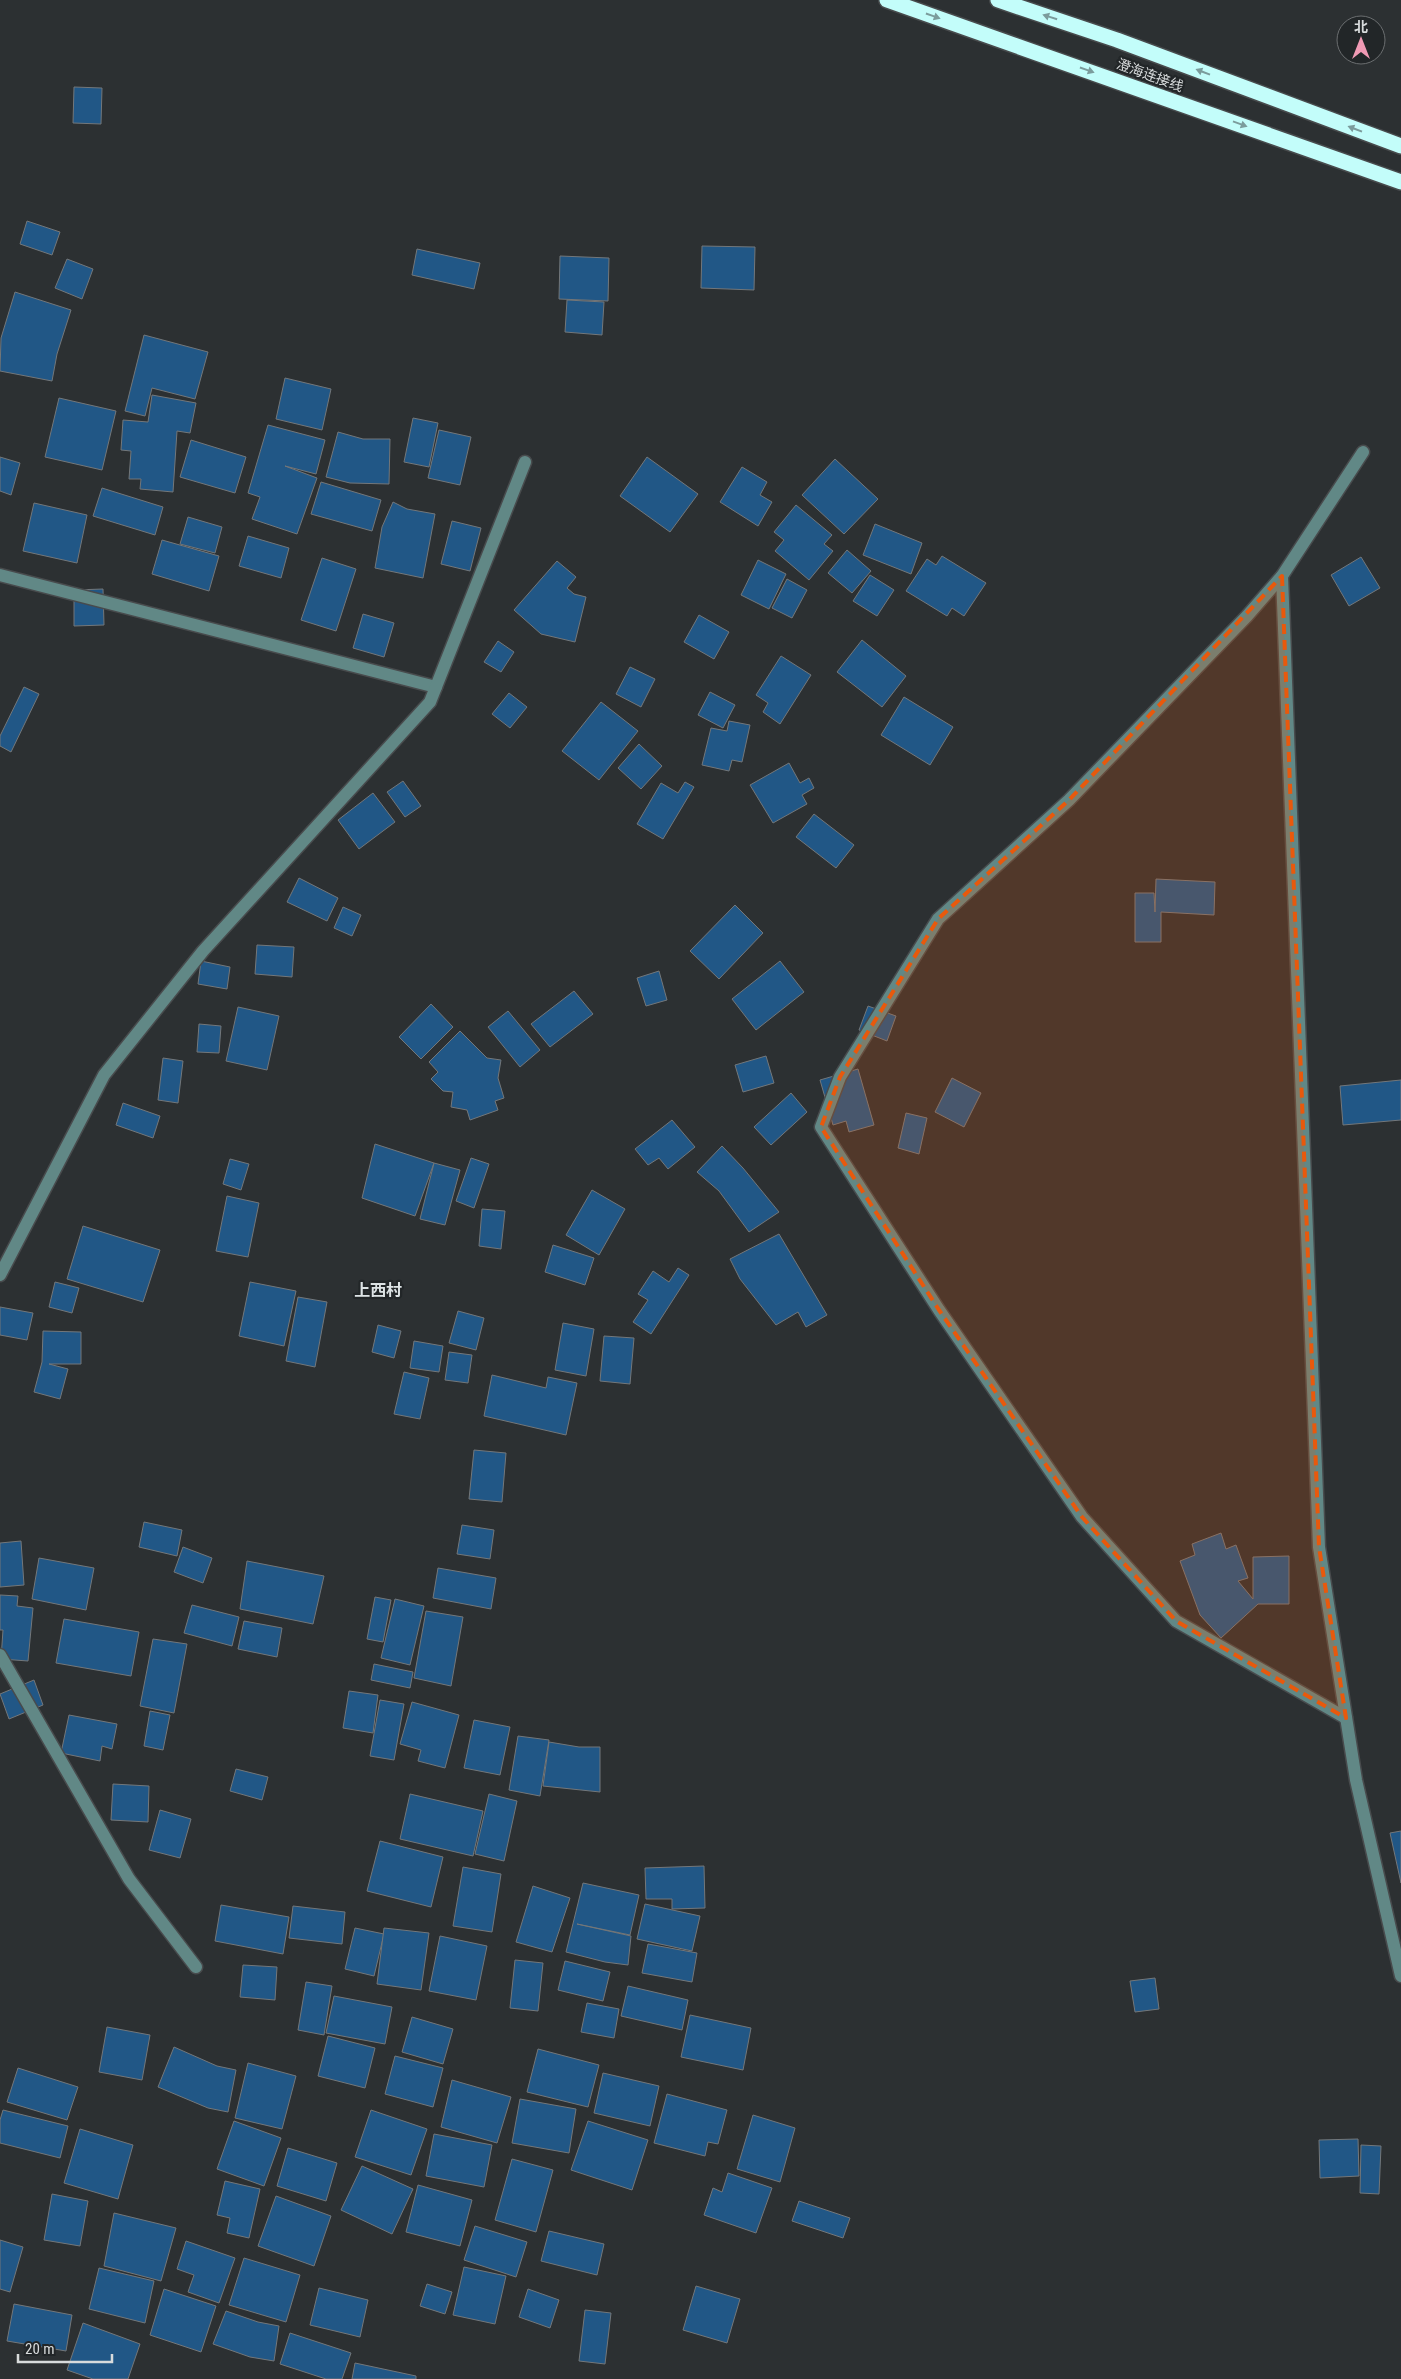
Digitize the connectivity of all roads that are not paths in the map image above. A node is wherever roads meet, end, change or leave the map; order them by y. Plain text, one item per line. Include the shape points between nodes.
1 (887, 0) edge
2 (998, 0) edge
3 (1401, 146) edge
4 (1401, 182) edge
5 (1363, 452) dead end
6 (525, 462) dead end
7 (0, 576) edge
8 (1282, 576) junction
9 (436, 687) junction
10 (0, 1275) edge
11 (0, 1655) edge
12 (1346, 1718) junction
13 (196, 1967) dead end
14 (1401, 1976) edge

1 -> 4 highway, 澄海连接线
3 -> 2 highway, 澄海连接线 via 1117,40
5 - 8 street
6 - 9 street
7 - 9 street
8 - 12 street via 1319,1547
8 - 12 street via 1069,800 938,919 840,1077 821,1127 939,1310 1082,1517 1176,1621
9 - 10 street via 430,702 203,951 104,1075
11 - 13 street via 129,1879
12 - 14 street via 1356,1780

